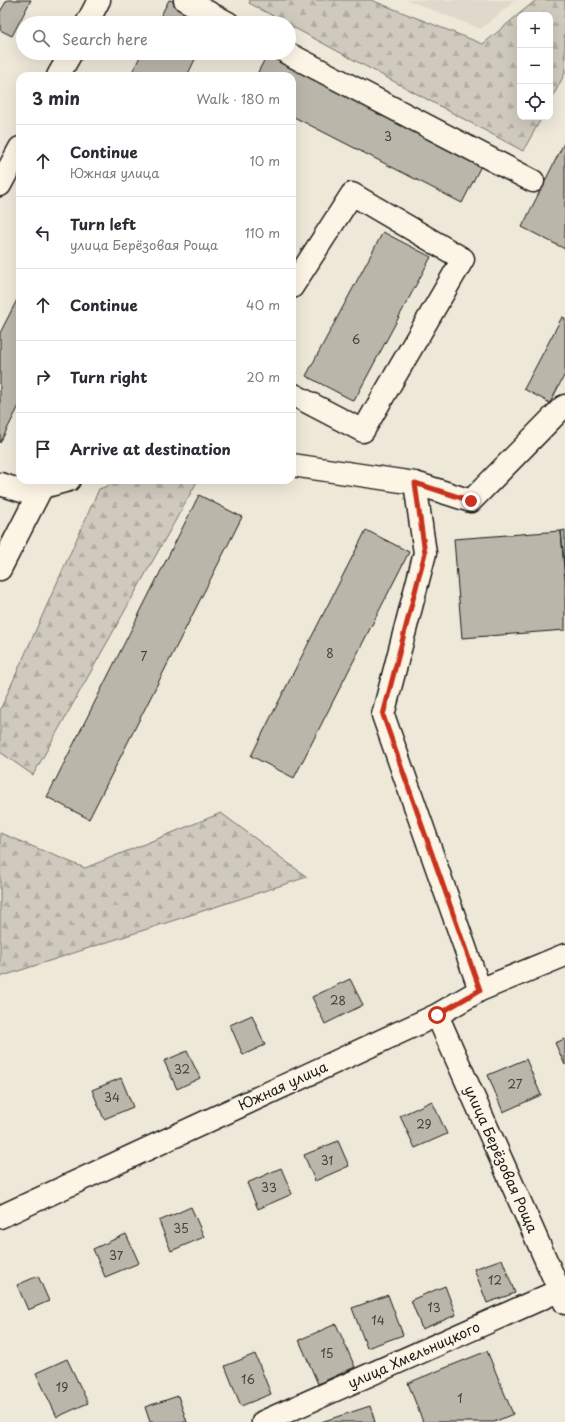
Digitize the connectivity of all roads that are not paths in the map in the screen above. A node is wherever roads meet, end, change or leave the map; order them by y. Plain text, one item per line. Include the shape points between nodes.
1 (99, 0) edge
2 (185, 0) edge
3 (91, 16) edge
4 (215, 16) edge
5 (296, 58) edge
6 (67, 60) edge
7 (60, 72) edge
8 (16, 155) edge
9 (533, 180) dead end
10 (0, 185) edge
11 (296, 281) edge
12 (296, 396) edge
13 (565, 406) edge
14 (296, 466) edge
15 (415, 483) junction
16 (0, 484) edge
17 (54, 484) edge
18 (42, 487) junction
19 (0, 569) edge
20 (565, 955) edge
21 (480, 990) junction
22 (437, 1015) junction
23 (0, 1217) edge
24 (563, 1294) edge
25 (263, 1422) edge

1 - 3 street
2 - 4 street
5 - 9 street
6 - 7 street
8 - 10 street
11 - 12 street via 352,194 463,259 363,432
13 - 15 street via 471,501
14 - 15 street
15 - 21 street via 425,553 383,715
16 - 18 street via 25,492
17 - 18 street
18 - 19 street
20 - 21 street, Южная улица
21 - 22 street, Южная улица
22 - 23 street, Южная улица
22 - 24 street, улица Берёзовая Роща
24 - 25 street, улица Хмельницкого

